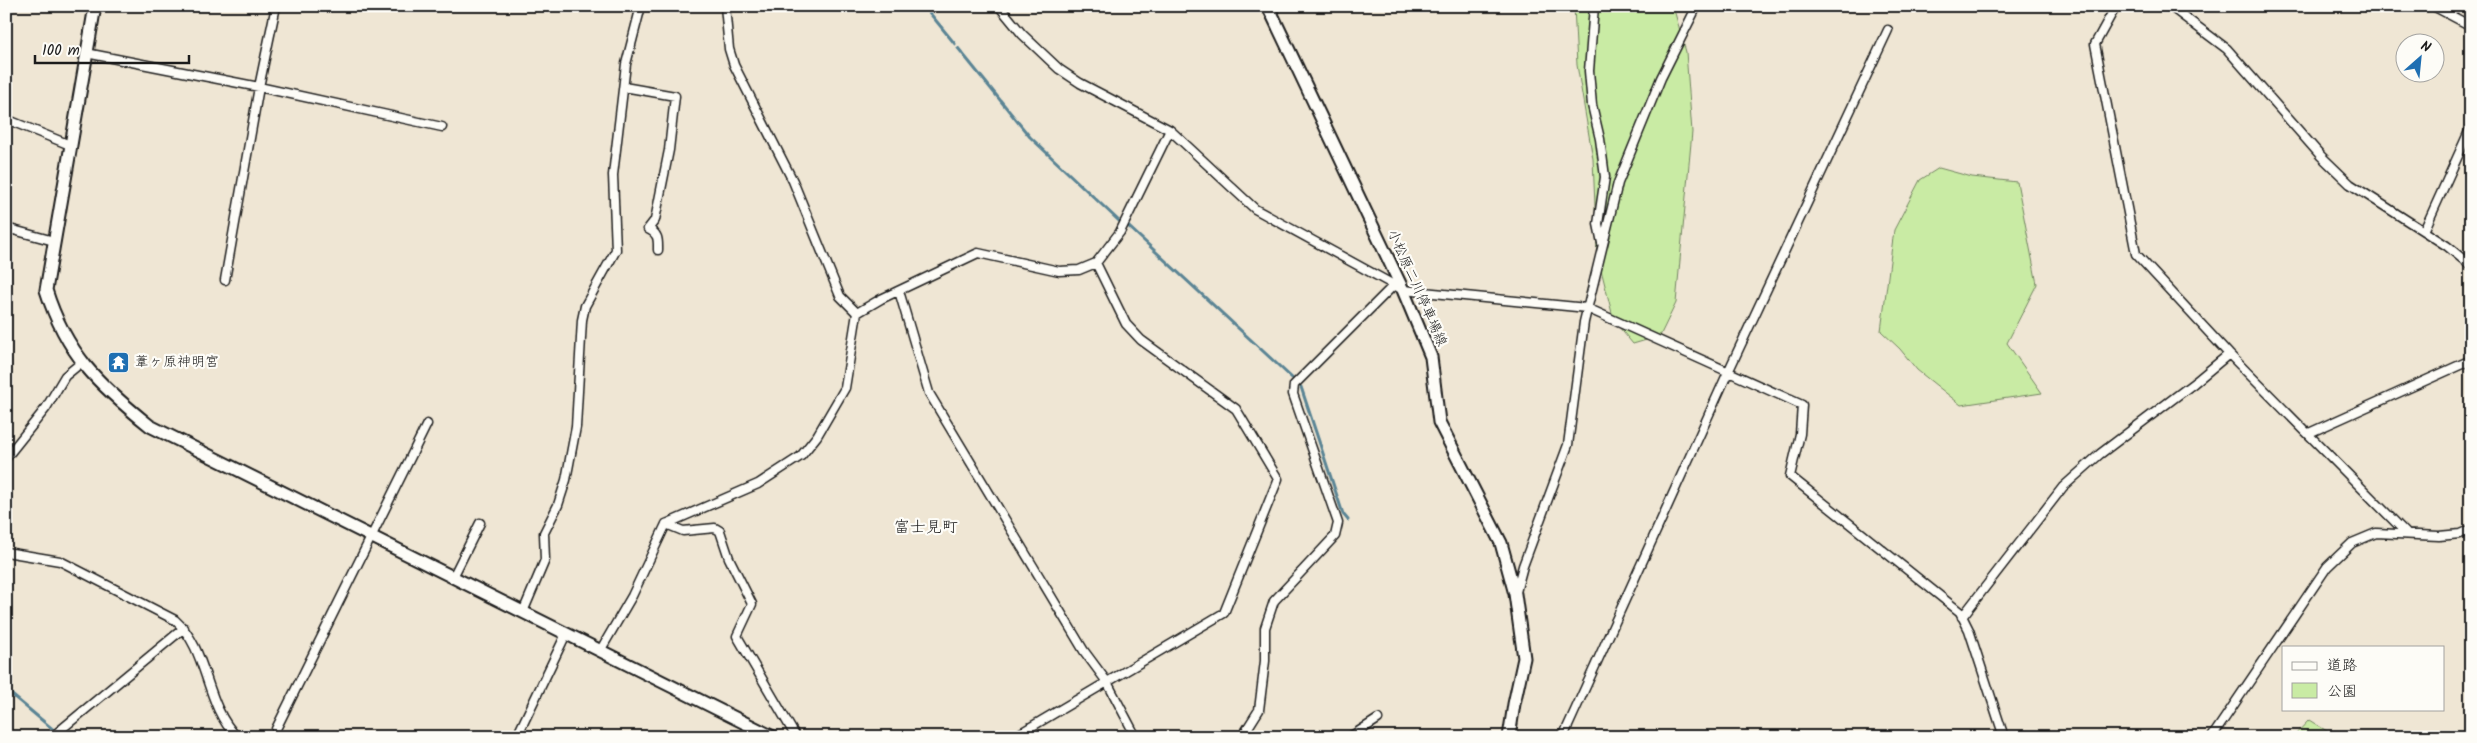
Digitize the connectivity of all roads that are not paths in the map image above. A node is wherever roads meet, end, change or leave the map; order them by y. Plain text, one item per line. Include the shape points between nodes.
1 (95, 6) edge
2 (276, 6) edge
3 (641, 6) edge
4 (725, 6) edge
5 (999, 6) edge
6 (1268, 6) edge
7 (1594, 6) edge
8 (1697, 6) edge
9 (2116, 6) edge
10 (2170, 6) edge
11 (2433, 6) edge
12 (2471, 26) edge
13 (1888, 30) dead end
14 (86, 53) junction
15 (259, 87) junction
16 (624, 87) junction
17 (6, 119) edge
18 (442, 127) dead end
19 (2471, 127) edge
20 (1170, 130) junction
21 (70, 145) junction
22 (6, 228) edge
23 (2424, 231) junction
24 (54, 241) junction
25 (1603, 245) junction
26 (658, 250) dead end
27 (1096, 263) junction
28 (2471, 266) edge
29 (225, 280) dead end
30 (1399, 288) junction
31 (900, 291) junction
32 (1587, 308) junction
33 (857, 313) junction
34 (2229, 354) junction
35 (2471, 360) edge
36 (82, 362) junction
37 (1728, 370) junction
38 (427, 424) dead end
39 (2309, 433) junction
40 (6, 458) edge
41 (480, 523) dead end
42 (666, 524) junction
43 (2471, 529) edge
44 (2406, 532) junction
45 (371, 536) junction
46 (6, 552) edge
47 (453, 577) junction
48 (1515, 594) junction
49 (523, 612) junction
50 (1962, 617) junction
51 (184, 628) junction
52 (566, 634) junction
53 (600, 651) junction
54 (1107, 682) junction
55 (1378, 719) dead end
56 (276, 729) dead end
57 (53, 736) edge
58 (237, 737) edge
59 (520, 737) edge
60 (773, 737) edge
61 (796, 737) edge
62 (1014, 737) edge
63 (1136, 737) edge
64 (1242, 737) edge
65 (1350, 737) edge
66 (1509, 737) edge
67 (1563, 737) edge
68 (2004, 737) edge
69 (2212, 737) edge

1 - 14 street
2 - 15 street
3 - 16 street via 626,64
4 - 33 street via 729,50 734,65 793,181 840,296
5 - 20 street via 1022,34 1059,69
6 - 30 street, 小松原二川停車場線
7 - 25 street via 1589,72 1605,177 1598,224
8 - 25 street via 1660,78 1618,182
9 - 34 street via 2095,44 2136,254
10 - 23 street via 2227,49 2350,184
11 - 12 street
13 - 37 street
14 - 15 street
14 - 21 street
15 - 18 street
15 - 29 street
16 - 26 street via 675,96 669,150 654,220 648,229 658,237
16 - 49 street via 613,175 616,250 585,306 576,427 566,480 544,533 545,560
17 - 21 street
19 - 23 street
20 - 27 street via 1120,232
20 - 30 street via 1256,209
21 - 24 street
22 - 24 street
23 - 28 street
24 - 36 street via 46,290 56,320
25 - 32 street
27 - 31 street via 1079,270 1059,271 978,253
27 - 54 street via 1126,324 1141,340 1236,409 1278,479 1224,613
30 - 32 street
30 - 48 street, 小松原二川停車場線 via 1431,358 1439,422 1501,543
30 - 64 street via 1294,385 1293,394 1338,524 1335,536 1274,601 1265,628 1259,710
31 - 33 street
31 - 54 street via 929,393 1084,651
32 - 37 street
32 - 48 street via 1568,445
33 - 42 street via 845,388 817,436 801,456 758,484
34 - 39 street
34 - 50 street via 2100,454 2063,487
35 - 39 street
36 - 40 street via 65,376 46,408
36 - 45 street via 114,397 150,426
37 - 50 street via 1802,405 1800,434 1790,476 1954,606
37 - 67 street
38 - 45 street
39 - 44 street
41 - 47 street
42 - 53 street via 632,596
42 - 61 street via 683,531 716,528 720,531 729,558 752,604 737,636
43 - 44 street via 2460,534 2439,536
44 - 69 street via 2368,535 2352,543 2327,567
45 - 47 street
45 - 56 street
46 - 51 street via 60,561 175,620
47 - 49 street
48 - 66 street, 小松原二川停車場線 via 1524,658
49 - 52 street
50 - 68 street
51 - 57 street
51 - 58 street via 192,640 215,706
52 - 53 street
52 - 59 street via 520,730
53 - 60 street
54 - 62 street
54 - 63 street
55 - 65 street

